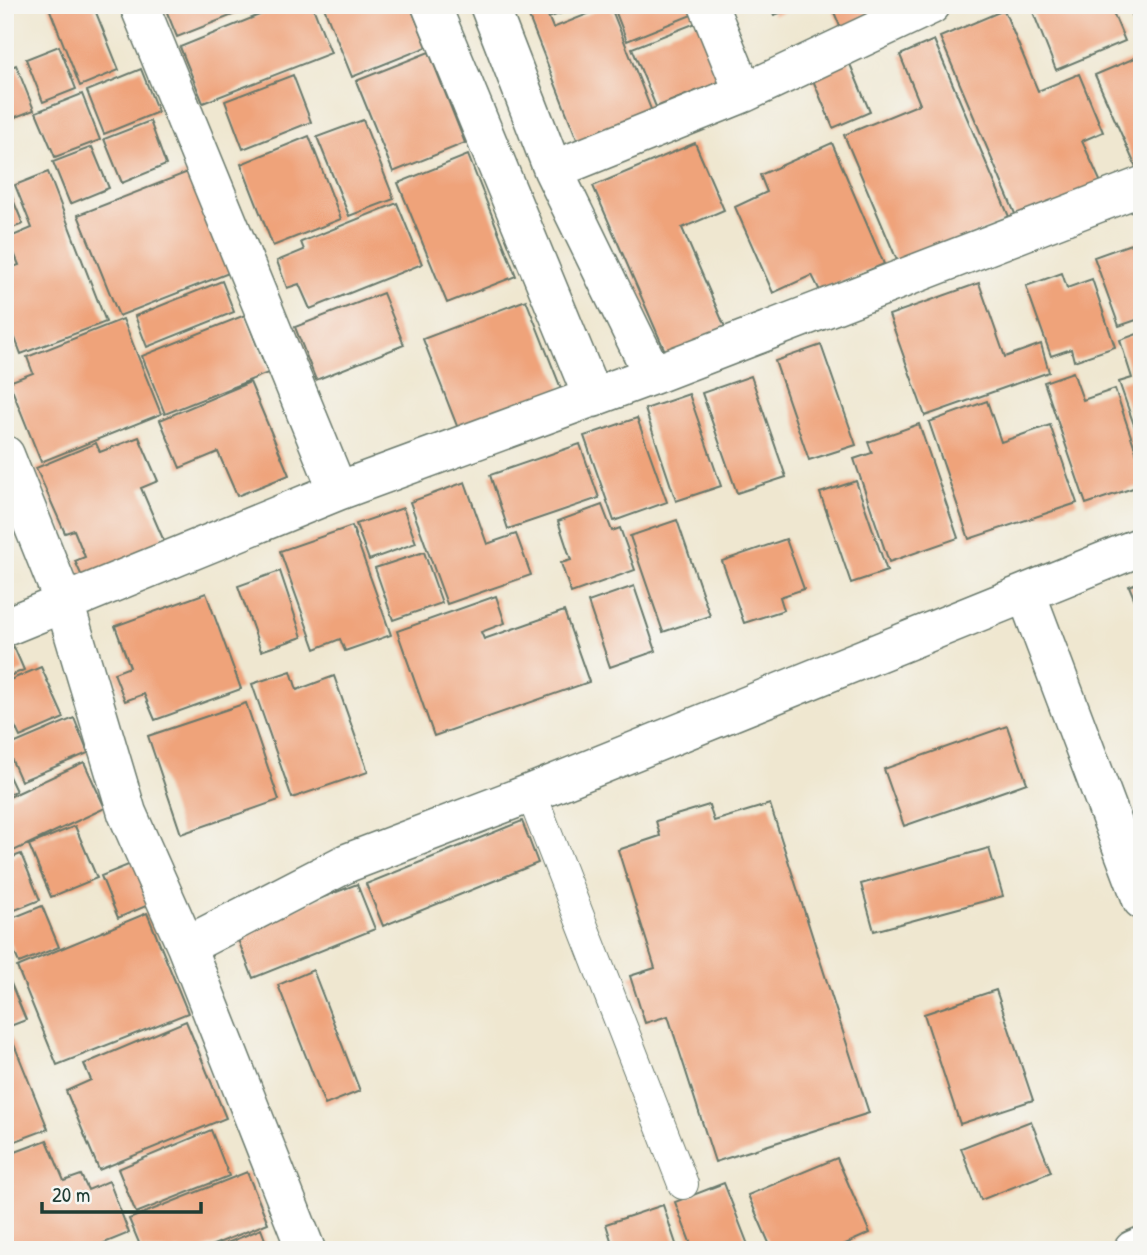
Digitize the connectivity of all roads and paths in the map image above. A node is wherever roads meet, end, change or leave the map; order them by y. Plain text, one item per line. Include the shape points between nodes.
1 (139, 5) edge
2 (431, 5) edge
3 (489, 5) edge
4 (708, 5) edge
5 (931, 5) edge
6 (744, 93) junction
7 (554, 170) junction
8 (1142, 186) edge
9 (653, 375) junction
10 (593, 398) junction
11 (5, 455) edge
12 (338, 491) junction
13 (1142, 547) edge
14 (1026, 593) junction
15 (65, 605) junction
16 (5, 627) edge
17 (531, 793) junction
18 (1142, 900) edge
19 (186, 946) junction
20 (683, 1184) dead end
21 (1142, 1246) edge
22 (306, 1250) edge
23 (1133, 1250) edge

1 - 12 street
2 - 10 street
3 - 7 street
4 - 6 street
5 - 6 street
6 - 7 street
7 - 9 street
8 - 9 street
9 - 10 street
10 - 12 street
11 - 15 street
12 - 15 street
13 - 14 street
14 - 17 street
14 - 18 street
15 - 16 street
15 - 19 street via 127,813
17 - 19 street via 347,863
17 - 20 lane
19 - 22 street
21 - 23 street

